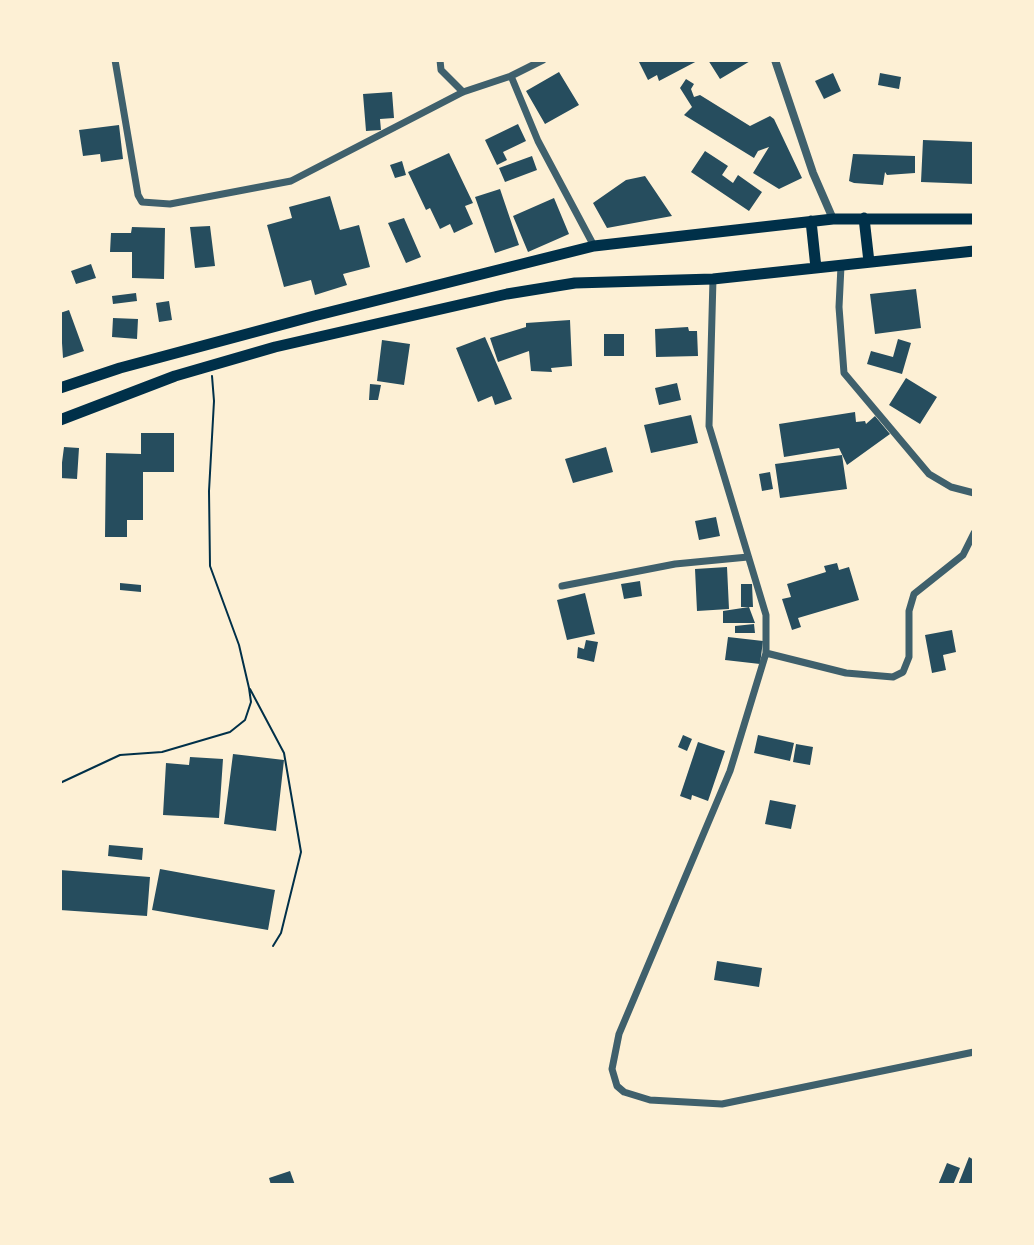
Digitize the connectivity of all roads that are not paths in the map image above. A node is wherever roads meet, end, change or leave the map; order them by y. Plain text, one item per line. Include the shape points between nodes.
1 (115, 60) edge
2 (440, 60) edge
3 (543, 60) edge
4 (775, 60) edge
5 (511, 76) junction
6 (463, 92) junction
7 (864, 218) junction
8 (833, 219) junction
9 (974, 219) edge
10 (811, 221) junction
11 (594, 246) junction
12 (974, 251) edge
13 (869, 262) junction
14 (841, 266) junction
15 (816, 268) junction
16 (713, 279) junction
17 (60, 388) edge
18 (60, 420) edge
19 (974, 493) edge
20 (974, 533) edge
21 (748, 557) junction
22 (562, 586) dead end
23 (766, 653) junction
24 (974, 1052) edge

1 - 6 street via 142,202 170,204 291,181
2 - 6 street via 441,70
3 - 5 street
4 - 8 street
5 - 6 street
5 - 11 street via 538,141
7 - 8 highway
7 - 9 highway
7 - 13 highway
8 - 10 highway
10 - 11 highway
10 - 15 highway
11 - 17 highway via 299,320
12 - 13 highway
13 - 14 highway
14 - 15 highway
14 - 19 street via 844,373 929,474
15 - 16 highway
16 - 18 highway via 575,283 507,294 275,347
16 - 21 street via 709,426
20 - 23 street via 963,555 914,594 903,672 893,677 846,673
21 - 22 street via 675,564
21 - 23 street via 766,615
23 - 24 street via 730,771 619,1034 612,1069 617,1086 650,1100 722,1104

